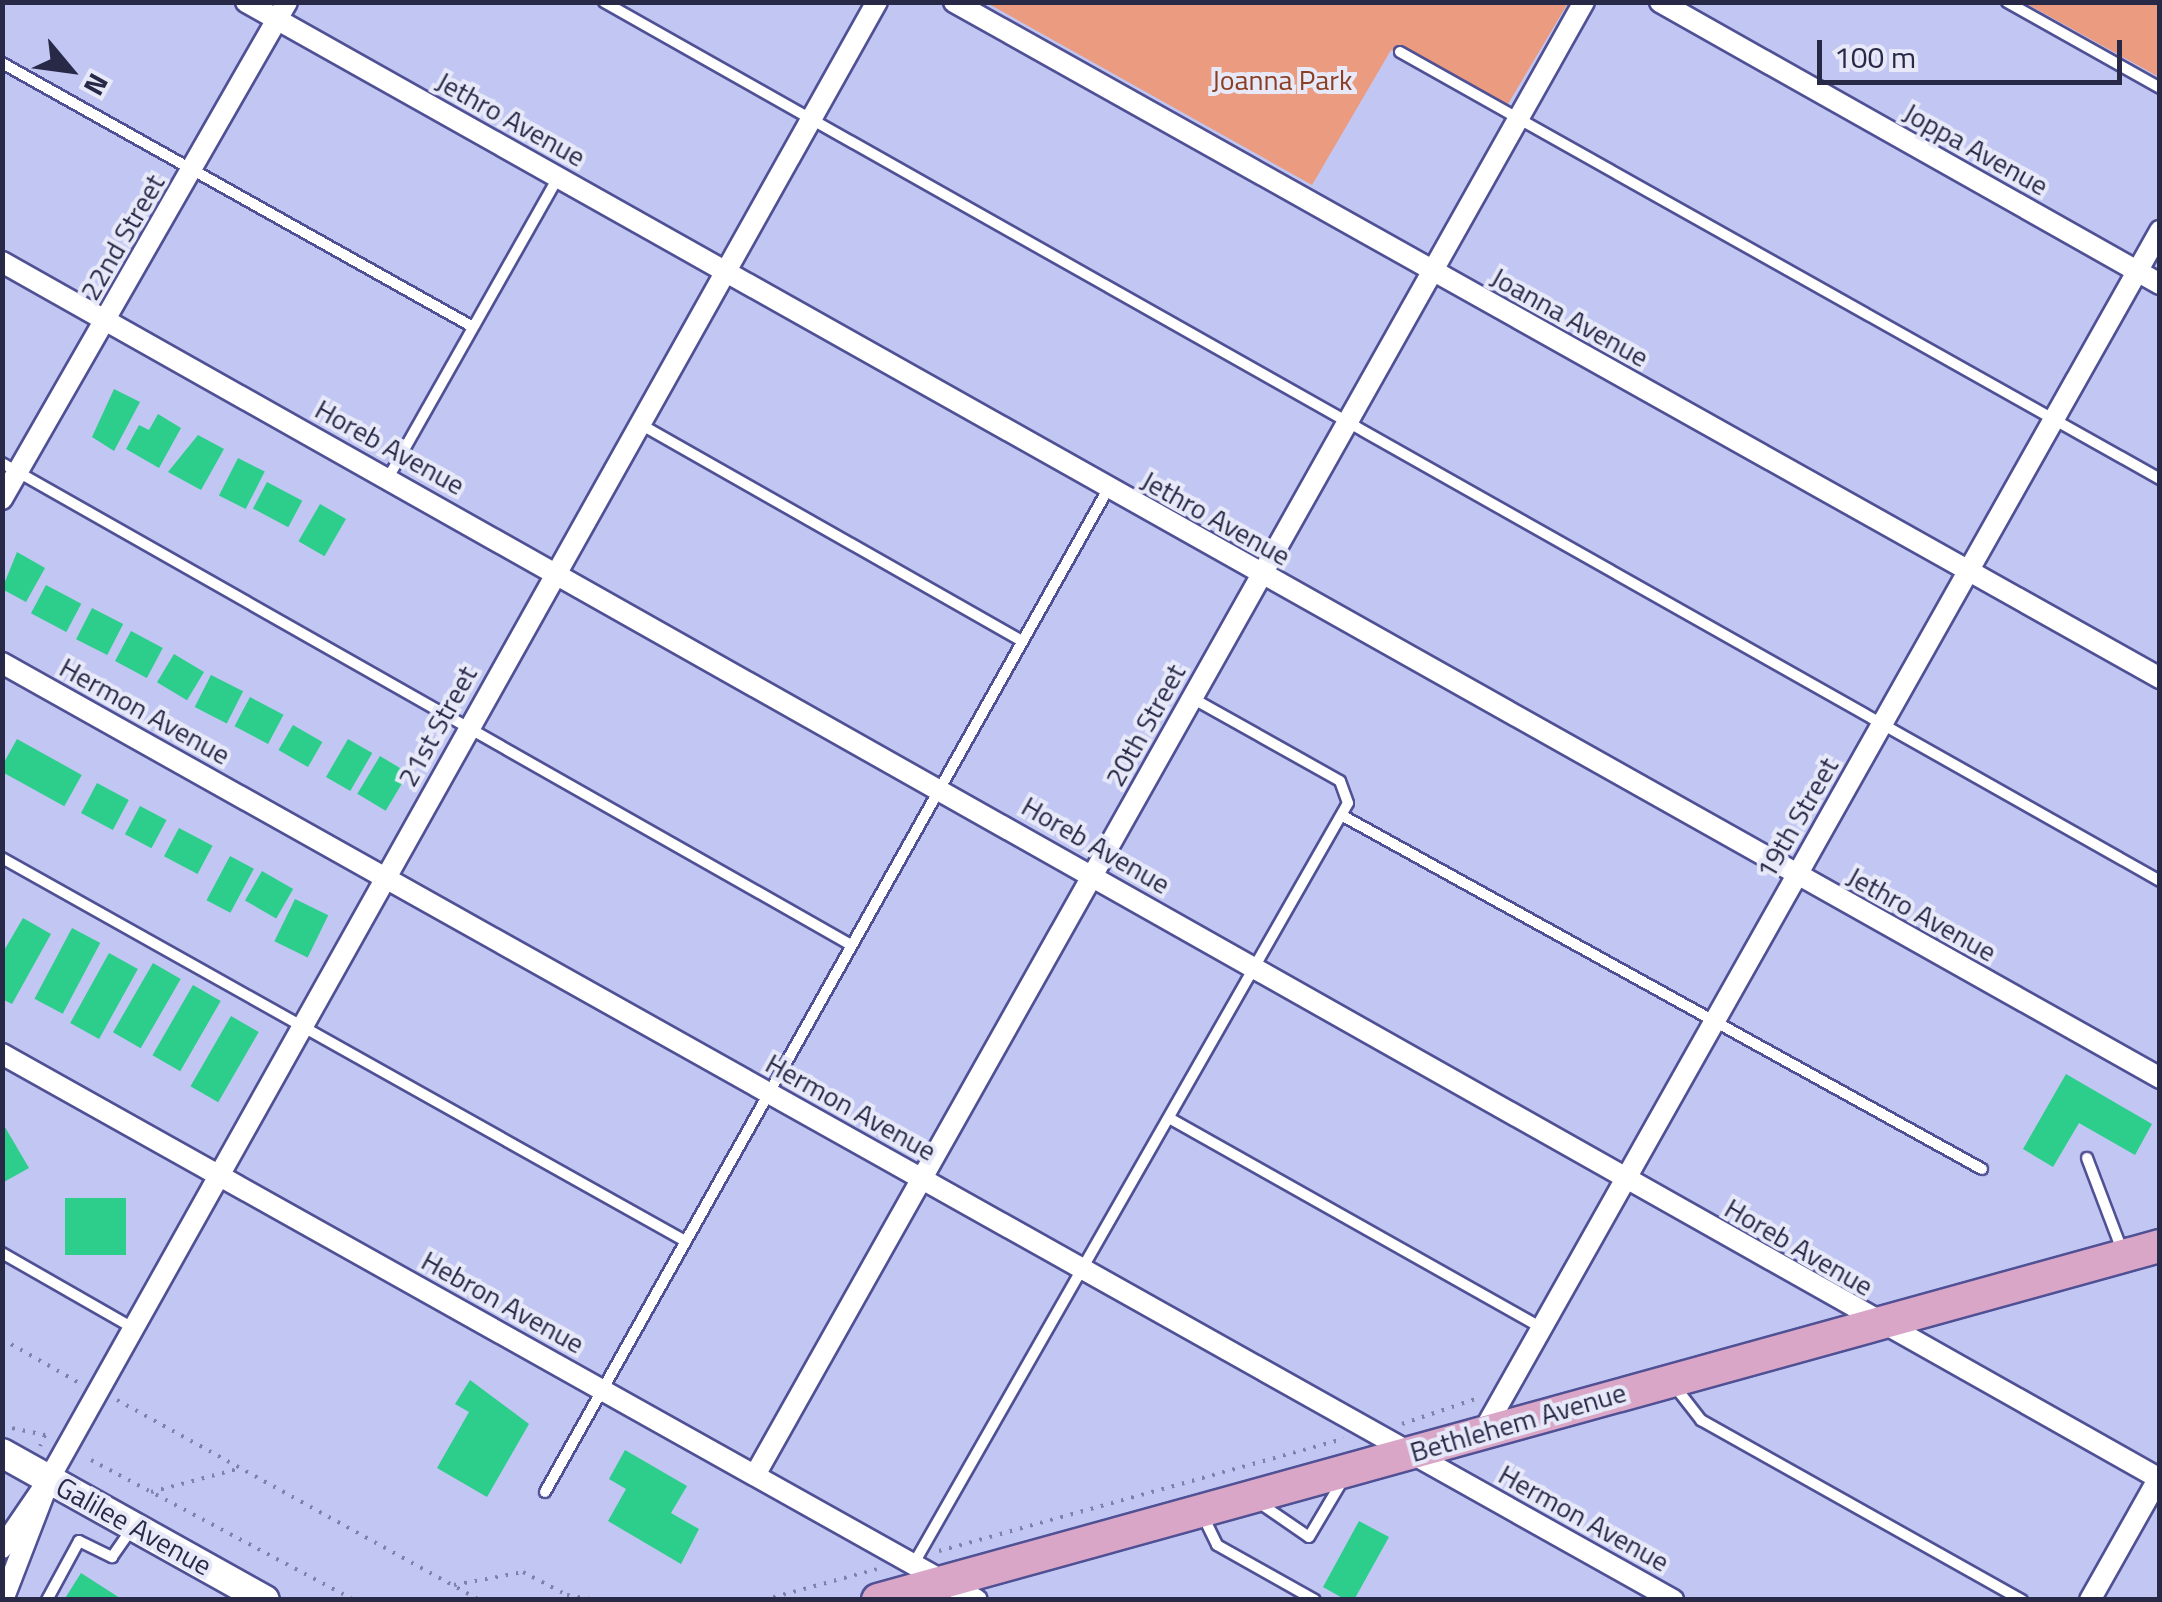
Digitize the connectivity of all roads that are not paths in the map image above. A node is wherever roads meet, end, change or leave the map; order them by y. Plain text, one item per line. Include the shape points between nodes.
1 (246, 2) edge
2 (604, 2) edge
3 (877, 2) edge
4 (954, 2) edge
5 (1584, 2) edge
6 (1660, 2) edge
7 (2008, 2) edge
8 (282, 11) edge
9 (1400, 52) dead end
10 (2, 63) edge
11 (2160, 88) edge
12 (811, 120) junction
13 (1517, 122) junction
14 (191, 172) junction
15 (558, 176) junction
16 (2160, 232) edge
17 (2, 262) edge
18 (1432, 272) junction
19 (2137, 272) junction
20 (724, 273) junction
21 (2160, 284) edge
22 (106, 320) junction
23 (473, 327) junction
24 (2053, 420) junction
25 (1348, 422) junction
26 (639, 424) junction
27 (10, 467) edge
28 (388, 478) junction
29 (2160, 479) edge
30 (1108, 489) junction
31 (2, 498) edge
32 (1968, 571) junction
33 (556, 572) junction
34 (1261, 576) junction
35 (1022, 641) junction
36 (2, 662) edge
37 (2160, 678) edge
38 (1192, 698) junction
39 (1882, 724) junction
40 (468, 728) junction
41 (940, 788) junction
42 (1343, 816) junction
43 (2, 858) edge
44 (1093, 874) junction
45 (1797, 875) junction
46 (384, 876) junction
47 (2160, 880) edge
48 (852, 945) junction
49 (1256, 968) junction
50 (1712, 1021) junction
51 (301, 1026) junction
52 (2, 1054) edge
53 (2160, 1078) edge
54 (769, 1092) junction
55 (1171, 1119) junction
56 (2087, 1158) dead end
57 (1982, 1169) dead end
58 (219, 1174) junction
59 (1623, 1176) junction
60 (922, 1178) junction
61 (686, 1241) junction
62 (2160, 1246) edge
63 (2, 1253) edge
64 (2124, 1256) junction
65 (1085, 1269) junction
66 (1874, 1322) junction
67 (1540, 1327) junction
68 (132, 1328) junction
69 (1670, 1380) junction
70 (602, 1390) junction
71 (1483, 1432) junction
72 (1410, 1452) junction
73 (2, 1453) edge
74 (1348, 1473) junction
75 (754, 1475) junction
76 (2159, 1478) edge
77 (49, 1479) junction
78 (544, 1492) dead end
79 (1250, 1496) junction
80 (1200, 1510) junction
81 (134, 1526) junction
82 (2, 1548) edge
83 (911, 1562) junction
84 (944, 1581) junction
85 (3, 1600) edge
86 (46, 1600) edge
87 (265, 1600) edge
88 (878, 1600) edge
89 (976, 1600) edge
90 (1314, 1600) edge
91 (1672, 1600) edge
92 (2022, 1600) edge
93 (2090, 1600) edge

1 - 8 street, Jethro Avenue
2 - 12 lane
3 - 12 street, 21st Street
4 - 18 street, Joanna Avenue
5 - 13 street, 20th Street
6 - 19 street, Joppa Avenue
7 - 11 lane
8 - 14 street, 22nd Street
8 - 15 street, Jethro Avenue
9 - 13 lane
10 - 14 lane
12 - 20 street, 21st Street
12 - 25 lane
13 - 18 street, 20th Street
13 - 24 lane
14 - 22 street, 22nd Street
14 - 23 lane
15 - 20 street, Jethro Avenue
15 - 23 lane
16 - 19 street, 19th Street
17 - 22 street, Horeb Avenue
18 - 25 street, 20th Street
18 - 32 street, Joanna Avenue
19 - 21 street, Joppa Avenue
19 - 24 street, 19th Street
20 - 26 street, 21st Street
20 - 30 street, Jethro Avenue
22 - 27 street, 22nd Street
22 - 28 street, Horeb Avenue
23 - 28 lane
24 - 29 lane
24 - 32 street, 19th Street
25 - 34 street, 20th Street
25 - 39 lane
26 - 33 street, 21st Street
26 - 35 lane
27 - 31 street, 22nd Street
27 - 40 lane
28 - 33 street, Horeb Avenue
30 - 34 street, Jethro Avenue
30 - 35 lane
32 - 37 street, Joanna Avenue
32 - 39 street, 19th Street
33 - 40 street, 21st Street
33 - 41 street, Horeb Avenue
34 - 38 street, 20th Street
34 - 45 street, Jethro Avenue
35 - 41 lane
36 - 46 street, Hermon Avenue
38 - 42 lane via 1340,781 1348,798
38 - 44 street, 20th Street
39 - 45 street, 19th Street
39 - 47 lane
40 - 46 street, 21st Street
40 - 48 lane
41 - 44 street, Horeb Avenue
41 - 48 lane
42 - 49 lane
42 - 50 lane
43 - 51 lane
44 - 49 street, Horeb Avenue
44 - 60 street, 20th Street
45 - 50 street, 19th Street
45 - 53 street, Jethro Avenue
46 - 51 street, 21st Street
46 - 54 street, Hermon Avenue
48 - 54 lane
49 - 55 lane
49 - 59 street, Horeb Avenue
50 - 57 lane
50 - 59 street, 19th Street
51 - 58 street, 21st Street
51 - 61 lane
52 - 58 street, Hebron Avenue
54 - 60 street, Hermon Avenue
54 - 61 lane
55 - 65 lane
55 - 67 lane
56 - 64 lane
58 - 68 street, 21st Street
58 - 70 street, Hebron Avenue
59 - 66 street, Horeb Avenue
59 - 67 street, 19th Street
60 - 65 street, Hermon Avenue
60 - 75 street, 20th Street
61 - 70 lane
62 - 64 main road, Bethlehem Avenue
63 - 68 lane
64 - 66 main road, Bethlehem Avenue
65 - 72 street, Hermon Avenue
65 - 83 lane
66 - 69 main road, Bethlehem Avenue
66 - 76 street, Horeb Avenue
67 - 71 street, 19th Street
68 - 77 street, 21st Street
69 - 71 main road, Bethlehem Avenue
69 - 92 lane via 1701,1420
70 - 75 street, Hebron Avenue
70 - 78 lane
71 - 72 main road, Bethlehem Avenue
72 - 74 main road, Bethlehem Avenue
72 - 91 street, Hermon Avenue
73 - 77 street, Galilee Avenue
74 - 79 main road, Bethlehem Avenue
74 - 79 lane via 1310,1538
75 - 83 street, Hebron Avenue
76 - 93 street
77 - 81 street, Galilee Avenue
77 - 82 street, 21st Street
77 - 85 street, 21st Street
79 - 80 main road, Bethlehem Avenue
80 - 84 main road, Bethlehem Avenue
80 - 90 lane via 1217,1545
81 - 86 lane via 112,1557 78,1541
81 - 87 street, Galilee Avenue
83 - 84 street, Hebron Avenue
84 - 88 main road, Bethlehem Avenue
84 - 89 street, Hebron Avenue

